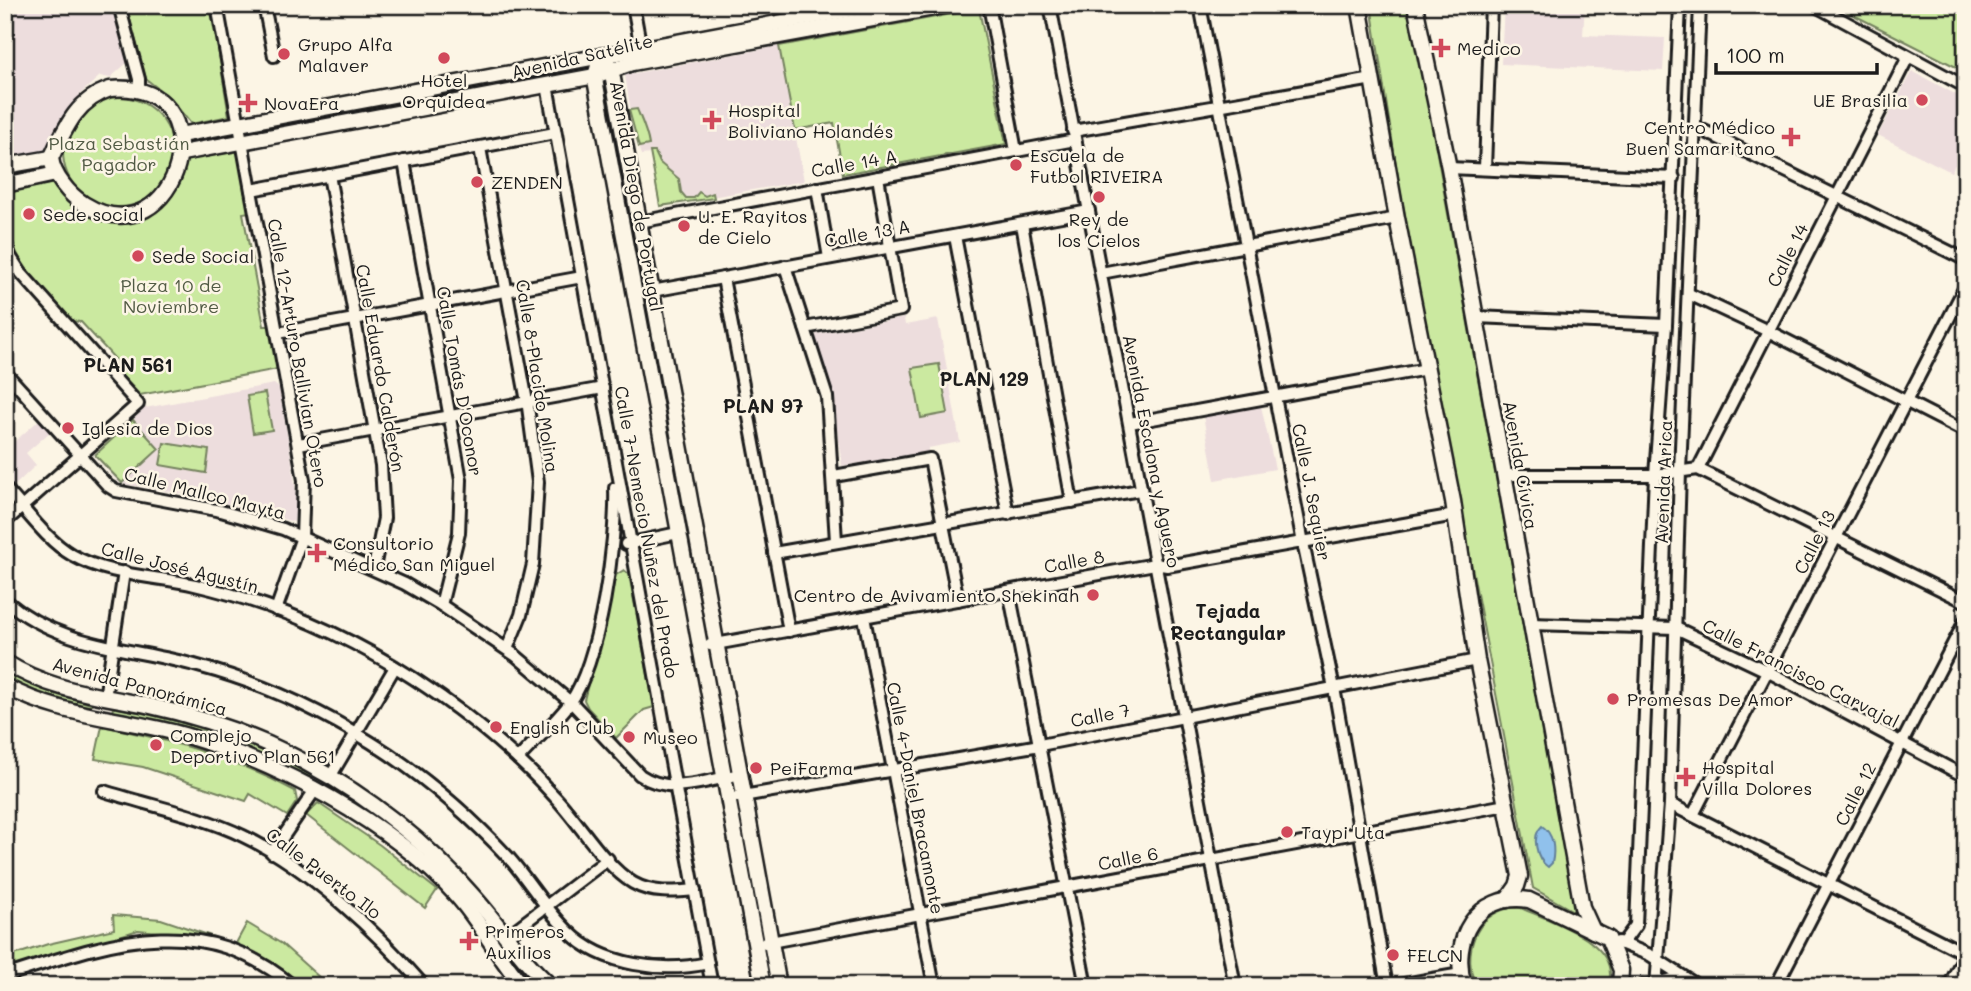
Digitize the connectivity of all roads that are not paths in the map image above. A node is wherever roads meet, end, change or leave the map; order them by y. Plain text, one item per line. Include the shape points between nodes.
1 (119, 5) edge
2 (217, 5) edge
3 (264, 5) edge
4 (633, 5) edge
5 (874, 5) edge
6 (950, 5) edge
7 (989, 5) edge
8 (1051, 5) edge
9 (1200, 5) edge
10 (1359, 5) edge
11 (1415, 5) edge
12 (1491, 5) edge
13 (1680, 5) edge
14 (1700, 5) edge
15 (1814, 5) edge
16 (810, 24) junction
17 (642, 54) junction
18 (274, 56) dead end
19 (601, 56) junction
20 (1908, 57) junction
21 (544, 67) junction
22 (611, 68) junction
23 (594, 76) junction
24 (1373, 79) junction
25 (547, 85) junction
26 (1966, 87) edge
27 (139, 92) junction
28 (391, 95) junction
29 (1219, 105) junction
30 (394, 113) junction
31 (239, 123) junction
32 (1694, 126) junction
33 (555, 133) junction
34 (180, 135) junction
35 (1074, 136) junction
36 (242, 142) junction
37 (480, 148) junction
38 (1016, 151) junction
39 (182, 153) junction
40 (51, 158) junction
41 (404, 162) junction
42 (5, 166) edge
43 (1449, 168) junction
44 (1485, 168) junction
45 (56, 174) junction
46 (328, 176) junction
47 (878, 177) junction
48 (1674, 178) junction
49 (5, 185) edge
50 (817, 188) junction
51 (251, 190) junction
52 (1838, 195) junction
53 (1089, 211) junction
54 (1396, 218) junction
55 (639, 222) junction
56 (1022, 224) junction
57 (622, 225) junction
58 (955, 236) junction
59 (5, 241) edge
60 (1247, 246) junction
61 (890, 247) junction
62 (829, 258) junction
63 (1966, 260) edge
64 (785, 267) junction
65 (1101, 273) junction
66 (582, 277) junction
67 (723, 278) junction
68 (1966, 285) edge
69 (506, 291) junction
70 (652, 291) junction
71 (635, 294) junction
72 (1689, 294) junction
73 (430, 305) junction
74 (1476, 317) junction
75 (355, 319) junction
76 (1666, 325) junction
77 (805, 328) junction
78 (1768, 331) junction
79 (278, 333) junction
80 (1427, 369) junction
81 (5, 373) edge
82 (603, 388) junction
83 (1277, 397) junction
84 (527, 401) junction
85 (1905, 402) junction
86 (451, 415) junction
87 (676, 423) junction
88 (1130, 423) junction
89 (659, 426) junction
90 (376, 430) junction
91 (1966, 432) edge
92 (612, 440) junction
93 (299, 444) junction
94 (81, 456) junction
95 (1698, 469) junction
96 (1680, 471) junction
97 (1503, 475) junction
98 (1655, 475) junction
99 (834, 476) junction
100 (5, 488) edge
101 (1140, 490) junction
102 (1072, 502) junction
103 (23, 507) junction
104 (1008, 514) junction
105 (1455, 515) junction
106 (5, 522) edge
107 (943, 523) junction
108 (678, 533) junction
109 (302, 537) junction
110 (1837, 537) junction
111 (836, 541) junction
112 (631, 542) junction
113 (1303, 543) junction
114 (613, 552) junction
115 (774, 553) junction
116 (1155, 564) junction
117 (374, 568) junction
118 (124, 572) junction
119 (1009, 591) junction
120 (5, 600) edge
121 (958, 600) junction
122 (1966, 602) edge
123 (442, 605) junction
124 (276, 610) junction
125 (864, 617) junction
126 (1966, 619) edge
127 (1530, 624) junction
128 (1650, 628) junction
129 (1675, 628) junction
130 (789, 631) junction
131 (717, 644) junction
132 (700, 647) junction
133 (113, 648) junction
134 (507, 649) junction
135 (1477, 660) junction
136 (5, 662) edge
137 (395, 667) junction
138 (1767, 671) junction
139 (5, 686) edge
140 (1335, 688) junction
141 (105, 698) junction
142 (570, 702) junction
143 (1186, 716) junction
144 (100, 718) junction
145 (356, 733) junction
146 (1901, 744) junction
147 (1040, 745) junction
148 (518, 759) junction
149 (891, 768) junction
150 (741, 774) junction
151 (1966, 776) edge
152 (330, 777) junction
153 (724, 777) junction
154 (676, 787) junction
155 (315, 790) junction
156 (104, 792) dead end
157 (745, 795) junction
158 (728, 798) junction
159 (1670, 803) junction
160 (1506, 805) junction
161 (1693, 815) junction
162 (1359, 832) junction
163 (272, 853) junction
164 (608, 859) junction
165 (1211, 860) junction
166 (1828, 884) junction
167 (1067, 887) junction
168 (695, 890) junction
169 (1507, 900) junction
170 (547, 906) junction
171 (921, 914) junction
172 (1593, 931) junction
173 (507, 936) junction
174 (1615, 941) junction
175 (771, 942) junction
176 (755, 945) junction
177 (1965, 953) edge
178 (1658, 959) junction
179 (708, 963) junction
180 (5, 976) edge
181 (1681, 977) junction
182 (1463, 980) edge
183 (1656, 983) edge
184 (293, 986) edge
185 (424, 986) edge
186 (523, 986) edge
187 (551, 986) edge
188 (712, 986) edge
189 (763, 986) edge
190 (779, 986) edge
191 (934, 986) edge
192 (1086, 986) edge
193 (1235, 986) edge
194 (1387, 986) edge
195 (1393, 986) edge
196 (1620, 986) edge
197 (1642, 986) edge
198 (1698, 986) edge
199 (1776, 986) edge
200 (1949, 986) edge

1 - 27 street
2 - 31 street
3 - 18 street
4 - 17 street
5 - 16 main road, Avenida Satélite
6 - 16 main road, Avenida Satélite
7 - 38 street
8 - 35 street, Avenida Escalona y Aguero
9 - 29 street, Calle J. Sequier
10 - 24 main road
11 - 43 main road, Avenida Cívica
12 - 44 street
13 - 48 street, Avenida Arica
14 - 32 street, Avenida Arica
15 - 20 street
16 - 17 main road, Avenida Satélite
17 - 19 main road, Avenida Satélite
17 - 22 main road, Avenida Satélite
19 - 21 main road, Avenida Satélite
19 - 22 main road, Avenida Diego de Portugal
19 - 23 main road, Avenida Diego de Portugal
20 - 26 street
20 - 52 street, Calle 14
21 - 25 main road
21 - 28 main road, Avenida Satélite
22 - 23 main road, Avenida Satélite
22 - 55 main road, Avenida Diego de Portugal
23 - 25 main road, Avenida Satélite
23 - 57 main road, Avenida Diego de Portugal
24 - 29 street, Calle 14 A
24 - 54 main road
25 - 30 main road, Avenida Satélite
25 - 33 street, Calle 7-Nemecio Nuñez del Prado
27 - 34 main road via 166,109
27 - 40 main road via 110,89 88,101 65,126
28 - 30 main road
28 - 31 main road, Avenida Satélite
29 - 35 street, Calle 14 A
29 - 60 street, Calle J. Sequier
30 - 36 main road, Avenida Satélite
31 - 34 main road, Avenida Satélite
31 - 36 street, Calle 12-Arturo Ballivian Otero
32 - 52 street
32 - 72 street, Avenida Arica
33 - 37 street
33 - 66 street, Calle 7-Nemecio Nuñez del Prado
34 - 39 main road
35 - 38 street, Calle 14 A
35 - 53 street, Avenida Escalona y Aguero
36 - 39 main road, Avenida Satélite
36 - 51 street, Calle 12-Arturo Ballivian Otero
37 - 41 street
37 - 69 street, Calle 8-Placido Molina
38 - 47 street, Calle 14 A
39 - 45 main road via 163,194 134,213 115,214 89,207 73,196
40 - 42 main road
40 - 45 main road
41 - 46 street
41 - 73 street, Calle Tomás D'Oconor
43 - 44 street
43 - 74 main road, Avenida Cívica
44 - 48 street
45 - 49 main road
46 - 51 street
46 - 75 street, Calle Eduardo Calderón
47 - 50 street, Calle 14 A
47 - 61 street
48 - 76 street, Avenida Arica
50 - 55 street, Calle 14 A
50 - 62 street
51 - 79 street, Calle 12-Arturo Ballivian Otero
52 - 63 street
52 - 78 street, Calle 14
53 - 56 street, Calle 13 A
53 - 65 street, Avenida Escalona y Aguero
54 - 60 street
54 - 80 main road
55 - 57 main road
55 - 70 main road, Avenida Diego de Portugal
56 - 58 street, Calle 13 A
56 - 102 street
57 - 71 main road, Avenida Diego de Portugal
58 - 61 street, Calle 13 A
58 - 104 street
59 - 94 street via 21,273 138,404
60 - 65 street
60 - 83 street, Calle J. Sequier
61 - 62 street, Calle 13 A
61 - 77 street via 901,310
62 - 64 street, Calle 13 A
64 - 67 street, Calle 13 A
64 - 77 street
65 - 88 street, Avenida Escalona y Aguero
66 - 69 street
66 - 82 street, Calle 7-Nemecio Nuñez del Prado
67 - 70 street, Calle 13 A
67 - 115 street
68 - 85 street, Calle 13
69 - 73 street
69 - 84 street, Calle 8-Placido Molina
70 - 71 main road
70 - 87 main road, Avenida Diego de Portugal
71 - 89 main road, Avenida Diego de Portugal
72 - 78 street
72 - 96 street, Avenida Arica
73 - 75 street
73 - 86 street, Calle Tomás D'Oconor
74 - 76 street
74 - 97 main road, Avenida Cívica
75 - 79 street
75 - 90 street, Calle Eduardo Calderón
76 - 98 street, Avenida Arica
77 - 99 street via 827,397
78 - 85 street
78 - 95 street, Calle 14
79 - 93 street, Calle 12-Arturo Ballivian Otero
80 - 83 street
80 - 105 main road
81 - 94 street, Calle Mallco Mayta
82 - 84 street
82 - 92 street, Calle 7-Nemecio Nuñez del Prado
83 - 88 street
83 - 113 street, Calle J. Sequier
84 - 86 street
84 - 134 street, Calle 8-Placido Molina via 538,482 537,528 529,586
85 - 91 street
85 - 110 street, Calle 13
86 - 90 street
86 - 123 street, Calle Tomás D'Oconor via 461,507 455,562
87 - 89 main road
87 - 131 main road, Avenida Diego de Portugal
88 - 101 street, Avenida Escalona y Aguero
89 - 108 main road, Avenida Diego de Portugal
90 - 93 street
90 - 117 street, Calle Eduardo Calderón via 384,497 382,538
92 - 112 street, Calle 7-Nemecio Nuñez del Prado
92 - 114 street
93 - 109 street, Calle 12-Arturo Ballivian Otero via 306,498
94 - 103 street
94 - 109 street, Calle Mallco Mayta via 116,491 221,511
95 - 96 street
95 - 110 street
96 - 98 street
96 - 129 street, Avenida Arica
97 - 98 street
97 - 127 main road, Avenida Cívica
98 - 128 street, Avenida Arica
99 - 107 street via 930,459
99 - 111 street
100 - 103 street, Calle José Agustín
101 - 102 street
101 - 116 street, Avenida Escalona y Aguero
102 - 104 street
103 - 106 street
103 - 118 street, Calle José Agustín via 70,554
104 - 107 street
105 - 113 street, Calle 8
105 - 135 main road
107 - 111 street
107 - 121 street
108 - 112 street
108 - 132 main road, Avenida Diego de Portugal
109 - 117 street, Calle Mallco Mayta
109 - 124 street, Calle 12-Arturo Ballivian Otero
110 - 122 street
110 - 138 street, Calle 13
111 - 115 street
112 - 114 street
112 - 154 street, Calle 7-Nemecio Nuñez del Prado
113 - 116 street, Calle 8 via 1167,566
113 - 140 street, Calle J. Sequier
114 - 142 street via 594,640
115 - 130 street
116 - 119 street, Calle 8
116 - 143 street, Avenida Escalona y Aguero
117 - 123 street, Calle Mallco Mayta
118 - 124 street, Calle José Agustín via 196,586
118 - 133 street
119 - 121 street, Calle 8
119 - 147 street
120 - 133 street via 56,633
121 - 125 street, Calle 8
123 - 134 street, Calle Mallco Mayta
124 - 137 street, Calle José Agustín
125 - 130 street, Calle 8
125 - 149 street, Calle 4-Daniel Bracamonte
126 - 146 street, Calle 12
127 - 128 street, Calle Francisco Carvajal
127 - 172 main road, Avenida Cívica via 1582,907
128 - 129 street, Calle Francisco Carvajal
128 - 174 street, Avenida Arica via 1636,925
129 - 138 street, Calle Francisco Carvajal
129 - 159 street, Avenida Arica
130 - 131 street, Calle 8
131 - 132 street, Calle 8
131 - 150 main road, Avenida Diego de Portugal
132 - 153 main road, Avenida Diego de Portugal
133 - 141 street
133 - 145 street via 224,673
134 - 142 street, Calle Mallco Mayta
135 - 140 street, Calle 7
135 - 160 main road
136 - 141 main road, Avenida Panorámica via 47,683
137 - 145 street
137 - 148 street, Calle José Agustín via 463,713
138 - 146 street, Calle Francisco Carvajal
138 - 161 street, Calle 13
139 - 144 main road, Avenida Panorámica via 44,704
140 - 143 street, Calle 7
140 - 162 street, Calle J. Sequier
141 - 144 main road
141 - 152 main road, Avenida Panorámica via 204,720 265,743
142 - 148 street
142 - 154 street, Calle Mallco Mayta via 640,775
143 - 147 street, Calle 7
143 - 165 street, Avenida Escalona y Aguero
144 - 155 main road, Avenida Panorámica via 207,743
145 - 152 street
145 - 170 street via 463,813
146 - 151 street, Calle Francisco Carvajal
146 - 166 street, Calle 12
147 - 149 street, Calle 7
147 - 167 street
148 - 164 street, Calle José Agustín
149 - 157 street, Calle 7
149 - 171 street, Calle 4-Daniel Bracamonte
150 - 153 street, Calle Mallco Mayta
150 - 157 main road, Avenida Diego de Portugal
152 - 155 main road
152 - 173 main road, Avenida Panorámica via 429,850
153 - 154 street, Calle Mallco Mayta
153 - 158 main road, Avenida Diego de Portugal
154 - 168 street, Calle 7-Nemecio Nuñez del Prado
155 - 163 street
155 - 186 main road, Avenida Panorámica via 399,845 444,883 496,945
156 - 163 street, Calle Puerto Ilo via 242,835
157 - 158 street, Calle 7
157 - 175 main road, Avenida Diego de Portugal
158 - 176 main road, Avenida Diego de Portugal
159 - 161 street
159 - 178 street, Avenida Arica
160 - 162 street, Calle 6
160 - 169 main road via 1520,876
161 - 166 street
162 - 165 street, Calle 6
162 - 194 street, Calle J. Sequier
163 - 185 street, Calle Puerto Ilo via 365,924
164 - 168 street, Calle José Agustín via 640,887 664,892
164 - 170 street
165 - 167 street, Calle 6
165 - 193 street, Avenida Escalona y Aguero
166 - 177 street
166 - 199 street, Calle 12
167 - 171 street, Calle 6
167 - 192 street
168 - 179 street, Calle 7-Nemecio Nuñez del Prado
169 - 172 main road via 1529,900
169 - 182 main road via 1480,913 1467,928 1460,944
170 - 173 street
170 - 179 street via 571,934 611,957 669,968
171 - 175 street, Calle 6
171 - 191 street, Calle 4-Daniel Bracamonte
172 - 174 main road
173 - 187 main road, Avenida Panorámica
174 - 178 street
174 - 196 main road
175 - 176 street, Calle 6
175 - 190 main road, Avenida Diego de Portugal
176 - 189 main road, Avenida Diego de Portugal
177 - 200 street
178 - 181 street
178 - 183 street, Avenida Arica
179 - 188 street, Calle 7-Nemecio Nuñez del Prado
180 - 184 street via 102,945 159,937 229,949
181 - 183 street
181 - 198 street
182 - 195 street
183 - 197 street

